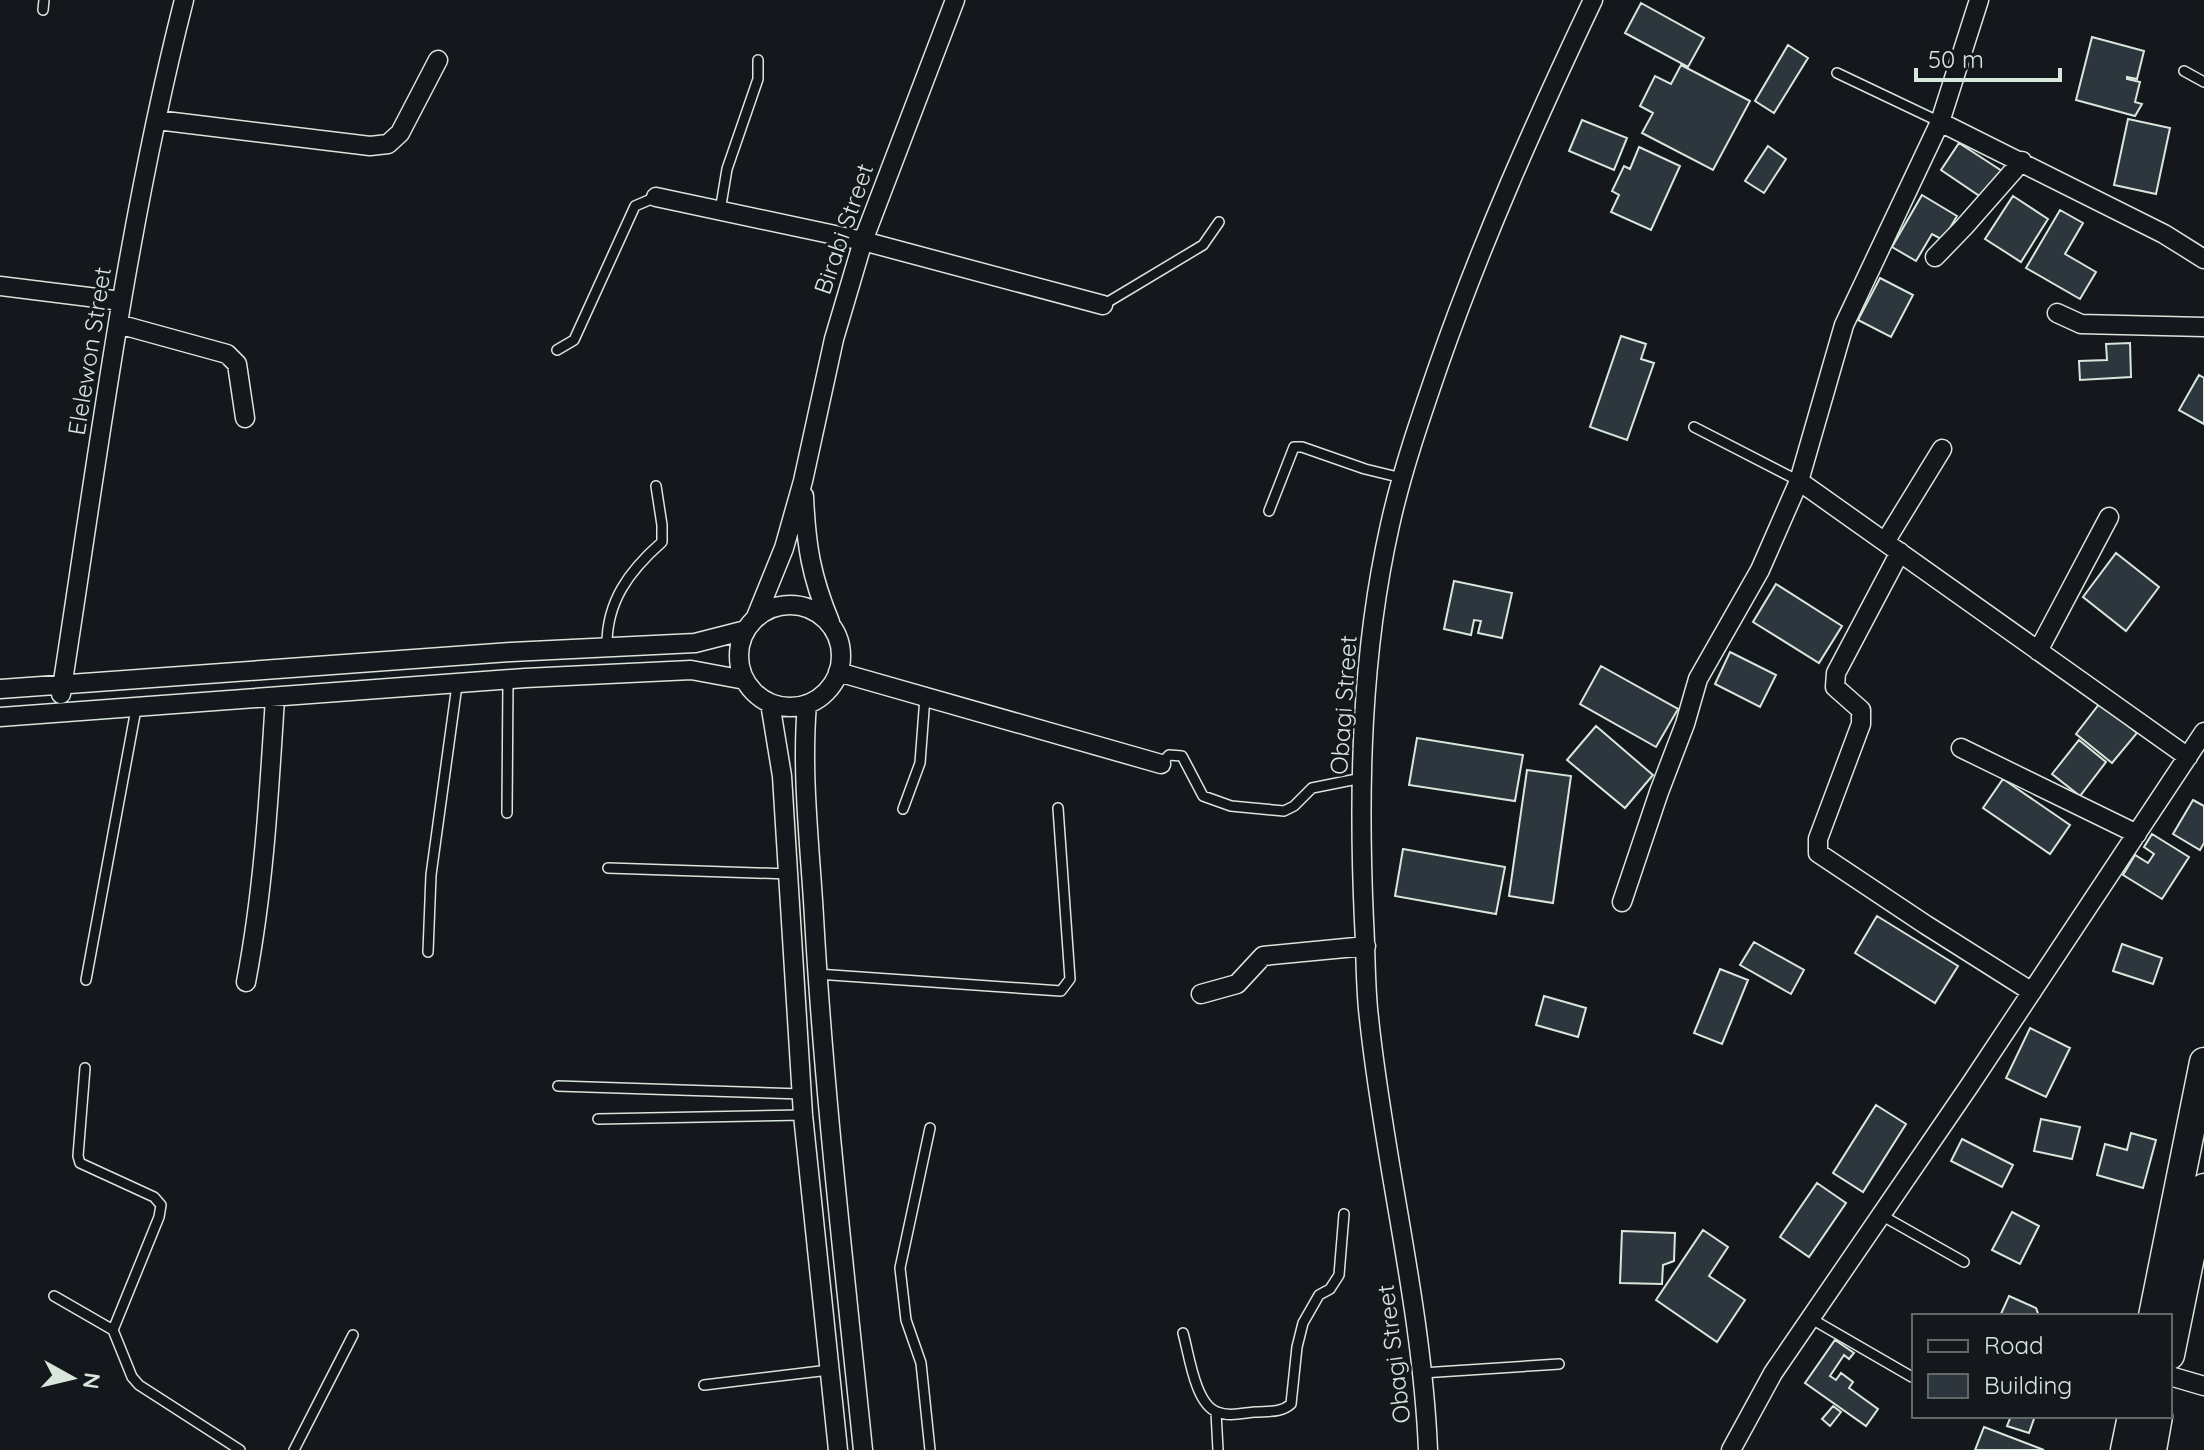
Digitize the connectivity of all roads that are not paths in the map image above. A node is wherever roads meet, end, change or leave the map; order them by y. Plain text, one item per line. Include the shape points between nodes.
1 (184, 0) edge
2 (955, 0) edge
3 (1593, 0) edge
4 (1979, 0) edge
5 (438, 60) dead end
6 (758, 60) dead end
7 (2184, 71) dead end
8 (1837, 73) dead end
9 (2204, 82) edge
10 (157, 120) junction
11 (1940, 122) junction
12 (2022, 161) junction
13 (656, 197) joint
14 (720, 211) junction
15 (1219, 222) dead end
16 (863, 241) junction
17 (1935, 257) dead end
18 (2204, 259) edge
19 (0, 286) edge
20 (121, 301) junction
21 (1103, 305) joint
22 (2057, 313) dead end
23 (118, 324) junction
24 (2204, 327) edge
25 (557, 350) dead end
26 (245, 418) dead end
27 (1694, 427) dead end
28 (1942, 449) dead end
29 (1402, 478) junction
30 (803, 481) junction
31 (1799, 481) junction
32 (656, 486) dead end
33 (1269, 511) dead end
34 (2109, 517) dead end
35 (1892, 547) junction
36 (751, 624) junction
37 (831, 625) junction
38 (607, 647) junction
39 (2038, 651) junction
40 (838, 672) junction
41 (508, 679) junction
42 (745, 680) junction
43 (63, 685) junction
44 (457, 685) junction
45 (0, 689) edge
46 (925, 697) junction
47 (275, 698) junction
48 (770, 703) junction
49 (807, 704) junction
50 (136, 709) junction
51 (59, 712) junction
52 (0, 717) edge
53 (2204, 732) edge
54 (1961, 748) dead end
55 (2188, 757) junction
56 (1161, 764) joint
57 (1362, 778) junction
58 (1058, 808) dead end
59 (903, 809) dead end
60 (507, 813) dead end
61 (2137, 834) junction
62 (608, 868) dead end
63 (789, 874) junction
64 (1622, 902) dead end
65 (1366, 946) junction
66 (428, 952) dead end
67 (817, 974) junction
68 (86, 980) dead end
69 (246, 982) dead end
70 (2032, 992) junction
71 (1201, 994) dead end
72 (2204, 1062) edge
73 (85, 1068) dead end
74 (558, 1086) dead end
75 (802, 1094) junction
76 (803, 1115) junction
77 (598, 1119) dead end
78 (930, 1128) dead end
79 (2204, 1188) edge
80 (1344, 1214) dead end
81 (1881, 1215) junction
82 (2198, 1246) edge
83 (1964, 1262) dead end
84 (54, 1296) dead end
85 (2153, 1314) edge
86 (1810, 1318) junction
87 (113, 1330) junction
88 (1183, 1333) dead end
89 (353, 1335) dead end
90 (2172, 1347) edge
91 (1559, 1364) dead end
92 (829, 1370) junction
93 (1422, 1373) junction
94 (1912, 1377) edge
95 (2172, 1377) edge
96 (704, 1385) dead end
97 (2204, 1386) edge
98 (1216, 1412) junction
99 (2132, 1418) edge
100 (2158, 1418) edge
101 (240, 1450) edge
102 (294, 1450) edge
103 (838, 1450) edge
104 (863, 1450) edge
105 (929, 1450) edge
106 (1218, 1450) edge
107 (1428, 1450) edge
108 (1731, 1450) edge
109 (2125, 1450) edge
110 (2152, 1450) edge

1 - 10 street, Elelewon Street
2 - 16 street, Birabi Street
3 - 29 street, Obagi Street via 1466,288
4 - 11 street
5 - 10 street via 400,133 388,144
6 - 14 lane via 758,79 733,147
7 - 9 lane
8 - 11 lane
10 - 20 street, Elelewon Street
11 - 12 street
11 - 31 street via 1844,325
12 - 17 street
12 - 18 street
13 - 14 street
13 - 25 lane via 635,206 574,340
14 - 16 street
15 - 21 lane via 1203,245
16 - 21 street
16 - 30 street, Birabi Street via 834,339
19 - 20 street
20 - 23 street, Elelewon Street
22 - 24 street via 2081,324
23 - 26 street via 227,354 237,364
23 - 43 street, Elelewon Street
27 - 31 lane
28 - 35 street
29 - 33 lane via 1294,447
29 - 57 street, Obagi Street via 1375,615
30 - 36 street via 784,548
30 - 37 street via 807,548
31 - 35 street
31 - 64 street via 1760,570 1698,679
32 - 38 lane via 662,542 629,575 611,608
34 - 39 street
35 - 39 street
35 - 70 street via 1836,673 1835,687 1861,710 1861,724 1818,839 1818,853
36 - 37 street via 771,608 787,604 819,613
36 - 38 street via 695,643
36 - 42 street via 740,646
37 - 40 street via 841,656
38 - 43 street
39 - 55 street
40 - 46 street
40 - 49 street via 826,691
41 - 42 street via 691,670
41 - 44 street
41 - 60 lane
42 - 48 street
43 - 45 street
43 - 51 street, Elelewon Street
44 - 47 street
44 - 66 lane via 431,875
46 - 56 street
46 - 59 lane via 920,763
47 - 50 street
47 - 69 street via 264,864
48 - 49 street
48 - 63 street
49 - 67 street via 804,738
50 - 51 street
50 - 68 lane
51 - 52 street
53 - 55 street
54 - 61 street
55 - 61 street
56 - 57 lane via 1169,755 1182,756 1203,796 1231,806 1284,811 1312,788
57 - 65 street, Obagi Street
58 - 67 lane via 1070,979 1061,991
61 - 70 street
62 - 63 lane
63 - 75 street
65 - 71 street via 1263,956 1237,984
65 - 93 street, Obagi Street via 1369,1017
67 - 104 street
70 - 81 street
72 - 85 main road
73 - 87 lane via 80,1163 161,1205
74 - 75 lane
75 - 76 street
76 - 77 lane
76 - 92 street
78 - 105 lane via 900,1268 906,1320 921,1363
79 - 82 main road
80 - 98 lane via 1339,1275 1303,1323 1291,1404 1284,1410
81 - 83 lane
81 - 86 street
82 - 90 main road
84 - 87 lane
86 - 94 lane
86 - 108 street
87 - 101 lane via 139,1385
88 - 98 lane via 1199,1391
89 - 102 lane
91 - 93 lane
92 - 96 lane
92 - 103 street
93 - 107 street, Obagi Street
95 - 97 street
98 - 106 lane
99 - 109 main road
100 - 110 main road

